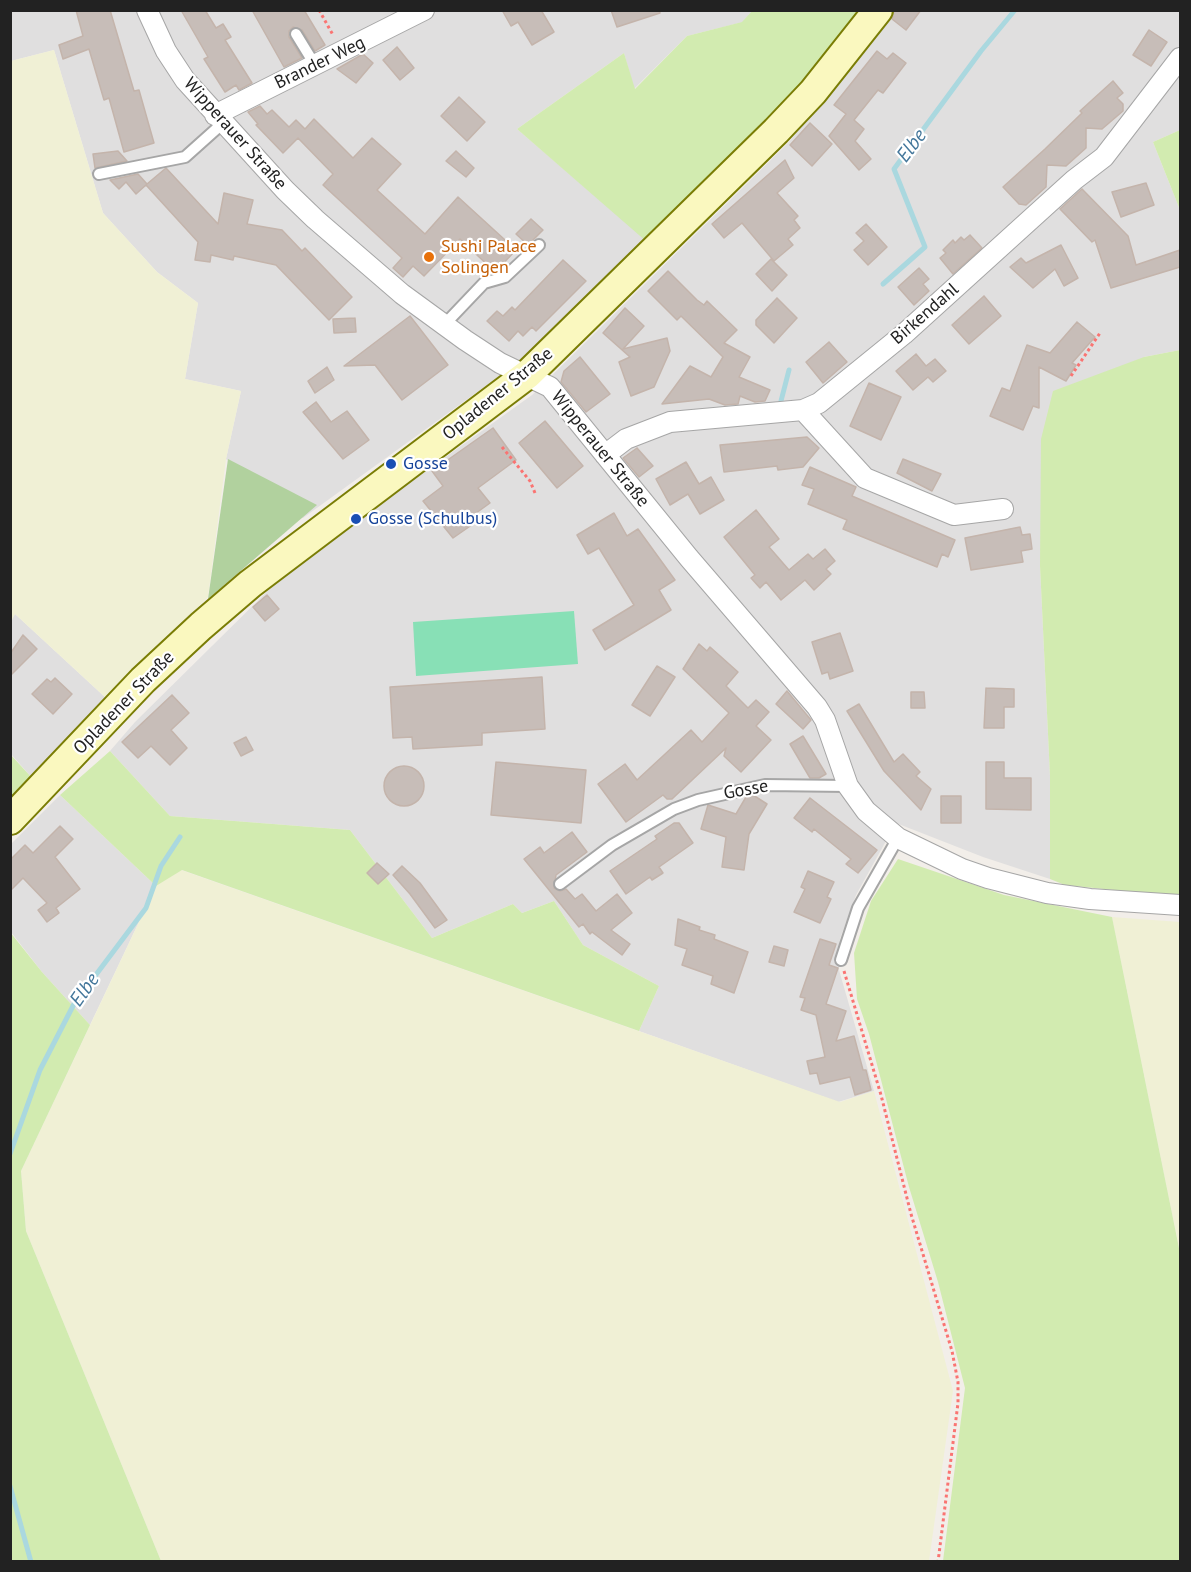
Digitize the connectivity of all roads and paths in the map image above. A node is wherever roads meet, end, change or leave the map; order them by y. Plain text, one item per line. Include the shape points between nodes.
1 (147, 10) edge
2 (319, 10) edge
3 (424, 10) edge
4 (878, 10) edge
5 (296, 33) dead end
6 (343, 52) junction
7 (1180, 58) edge
8 (315, 65) junction
9 (219, 119) junction
10 (99, 174) dead end
11 (540, 245) dead end
12 (444, 325) junction
13 (1100, 333) dead end
14 (528, 374) junction
15 (1071, 375) dead end
16 (803, 410) junction
17 (502, 447) dead end
18 (605, 455) junction
19 (535, 493) dead end
20 (1002, 509) dead end
21 (848, 786) junction
22 (10, 820) edge
23 (898, 838) junction
24 (560, 884) dead end
25 (1180, 905) edge
26 (841, 960) joint
27 (938, 1562) edge

1 - 9 street, Wipperauer Straße via 185,81
2 - 6 path
3 - 6 street, Brander Weg
4 - 14 main road, Opladener Straße via 813,92 776,131
5 - 8 lane
6 - 8 street, Brander Weg
7 - 16 street, Birkendahl via 1104,158 1074,180 904,334 819,403
8 - 9 street, Brander Weg
9 - 10 lane via 185,157
9 - 12 street, Wipperauer Straße via 315,219
11 - 12 lane via 505,277 484,283
12 - 14 street, Wipperauer Straße via 500,363
13 - 15 path
14 - 18 street, Wipperauer Straße via 550,387
14 - 22 main road, Opladener Straße via 209,619 143,680
16 - 18 street, Birkendahl via 669,422 626,439
16 - 20 street via 865,478 954,515
17 - 19 path
18 - 21 street, Wipperauer Straße via 817,707
21 - 23 street, Wipperauer Straße via 860,805
21 - 24 lane, Gosse via 765,785 698,800 674,809 612,845
23 - 25 street, Wipperauer Straße via 968,871 1047,893
23 - 26 lane via 858,908
26 - 27 path via 958,1382

